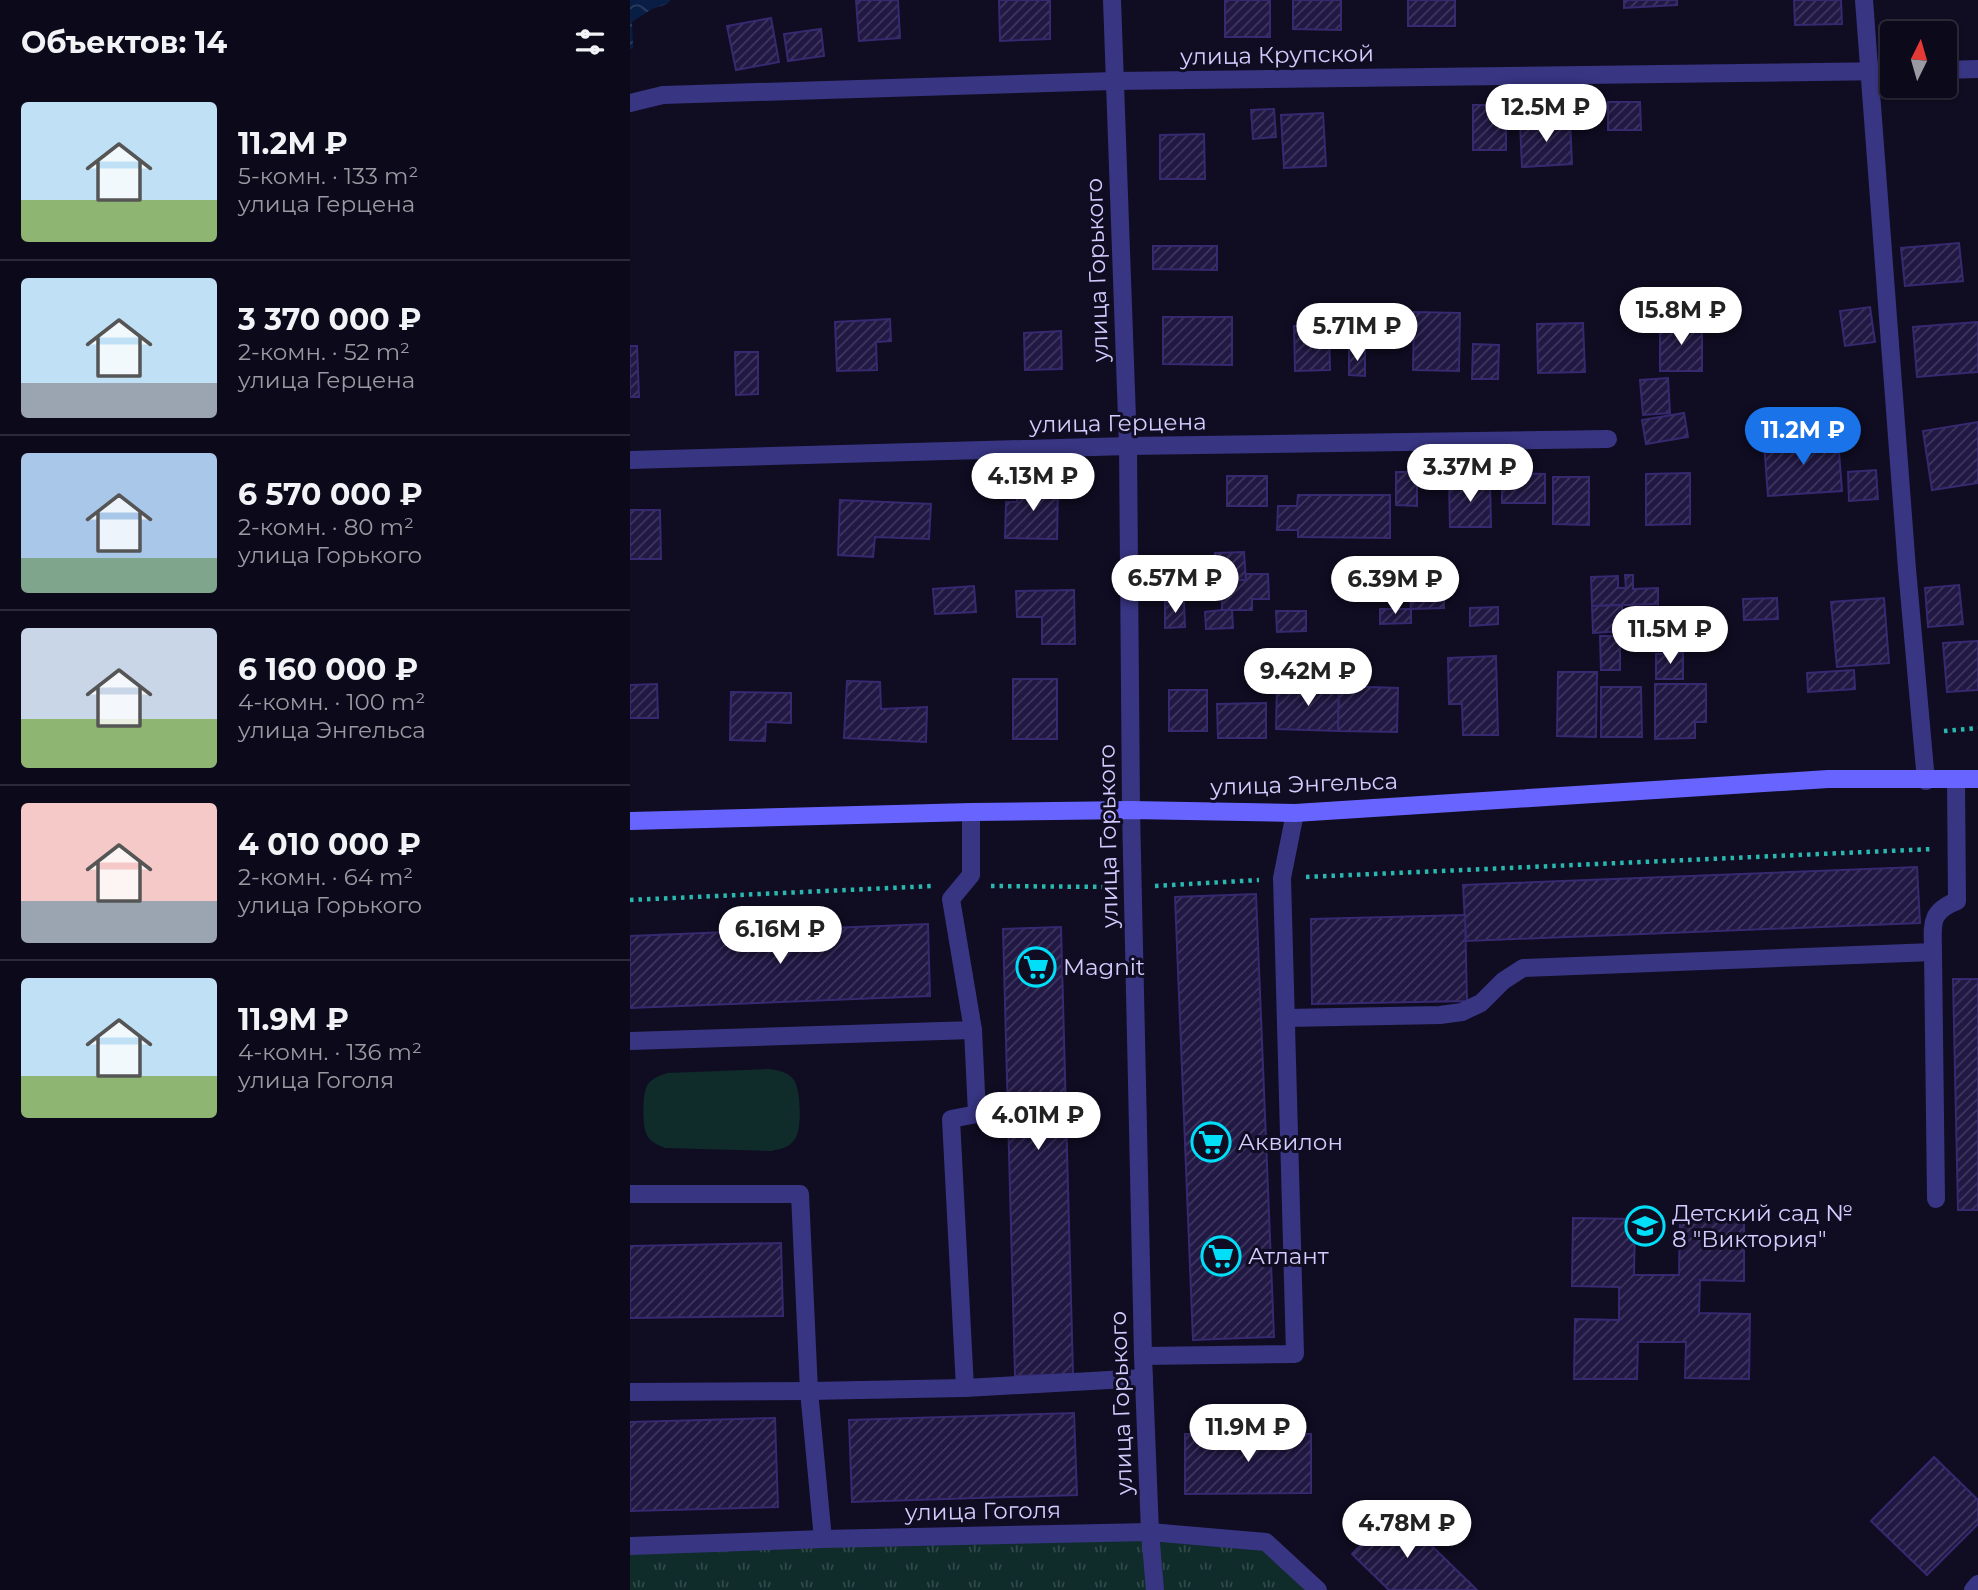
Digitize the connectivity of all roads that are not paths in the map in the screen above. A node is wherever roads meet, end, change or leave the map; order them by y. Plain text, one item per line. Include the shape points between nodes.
1 (1112, 0) edge
2 (1864, 0) edge
3 (1978, 69) edge
4 (1957, 70) edge
5 (1870, 72) junction
6 (1880, 72) edge
7 (1114, 81) junction
8 (630, 103) edge
9 (1608, 439) dead end
10 (1128, 446) junction
11 (630, 460) edge
12 (1978, 779) edge
13 (1956, 780) junction
14 (1926, 781) junction
15 (1131, 810) junction
16 (971, 812) junction
17 (1295, 813) junction
18 (630, 821) edge
19 (1933, 953) junction
20 (1286, 1018) junction
21 (973, 1030) junction
22 (630, 1041) edge
23 (630, 1194) edge
24 (1936, 1199) dead end
25 (1143, 1356) junction
26 (1144, 1378) junction
27 (965, 1388) junction
28 (809, 1391) junction
29 (630, 1392) edge
30 (1150, 1532) junction
31 (822, 1539) junction
32 (630, 1546) edge
33 (1978, 1584) edge
34 (1155, 1590) edge
35 (1318, 1590) edge
36 (1973, 1590) edge

1 - 7 street, улица Горького
2 - 5 street
3 - 4 street
5 - 6 street, улица Крупской
5 - 7 street, улица Крупской
5 - 14 street
7 - 8 street, улица Крупской via 663,95
7 - 10 street, улица Горького
9 - 10 street, улица Герцена
10 - 11 street, улица Герцена
10 - 15 street, улица Горького
12 - 13 street, улица Энгельса
13 - 14 street, улица Энгельса
13 - 19 street via 1957,901 1945,905 1933,920
14 - 17 street, улица Энгельса via 1828,779
15 - 16 street, улица Энгельса
15 - 17 street, улица Энгельса
15 - 25 street, улица Горького
16 - 18 street, улица Энгельса
16 - 21 street via 971,875 951,899
17 - 20 street via 1282,878
19 - 20 street via 1523,968 1481,1003 1462,1012
19 - 24 street
20 - 25 street via 1295,1354
21 - 22 street
21 - 27 street via 977,1114 951,1119
23 - 28 street via 800,1194
25 - 26 street, улица Горького
26 - 27 street
26 - 30 street, улица Горького
27 - 28 street
28 - 29 street
28 - 31 street
30 - 31 street, улица Гоголя
30 - 34 street, улица Горького
30 - 35 street, улица Гоголя via 1266,1542
31 - 32 street, улица Гоголя
33 - 36 street

